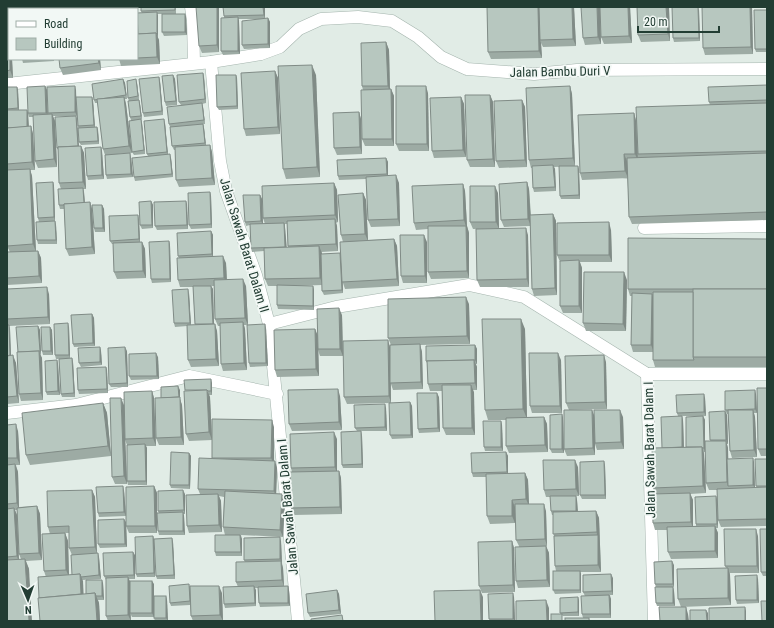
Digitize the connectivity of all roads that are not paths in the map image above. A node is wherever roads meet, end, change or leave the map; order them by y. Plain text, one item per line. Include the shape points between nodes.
1 (190, 7) edge
2 (211, 62) junction
3 (194, 63) junction
4 (767, 69) edge
5 (7, 84) edge
6 (767, 226) edge
7 (644, 228) edge
8 (269, 324) junction
9 (647, 374) junction
10 (767, 374) edge
11 (277, 394) junction
12 (7, 413) edge
13 (298, 621) edge
14 (654, 621) edge

1 - 3 street
2 - 3 street
2 - 4 street, Jalan Bambu Duri V via 261,54 280,47 299,29 321,19 358,17 392,21 418,37 441,57 467,69 534,74 577,70
2 - 8 street, Jalan Sawah Barat Dalam II via 220,161 226,191 256,275
3 - 5 street
6 - 7 street
8 - 9 street via 336,307 469,285 524,297
8 - 11 street, Jalan Sawah Barat Dalam II
9 - 10 street, Jalan Sawah Barat Dalam I
9 - 14 street, Jalan Sawah Barat Dalam I
11 - 12 street via 189,376 76,405
11 - 13 street, Jalan Sawah Barat Dalam I

